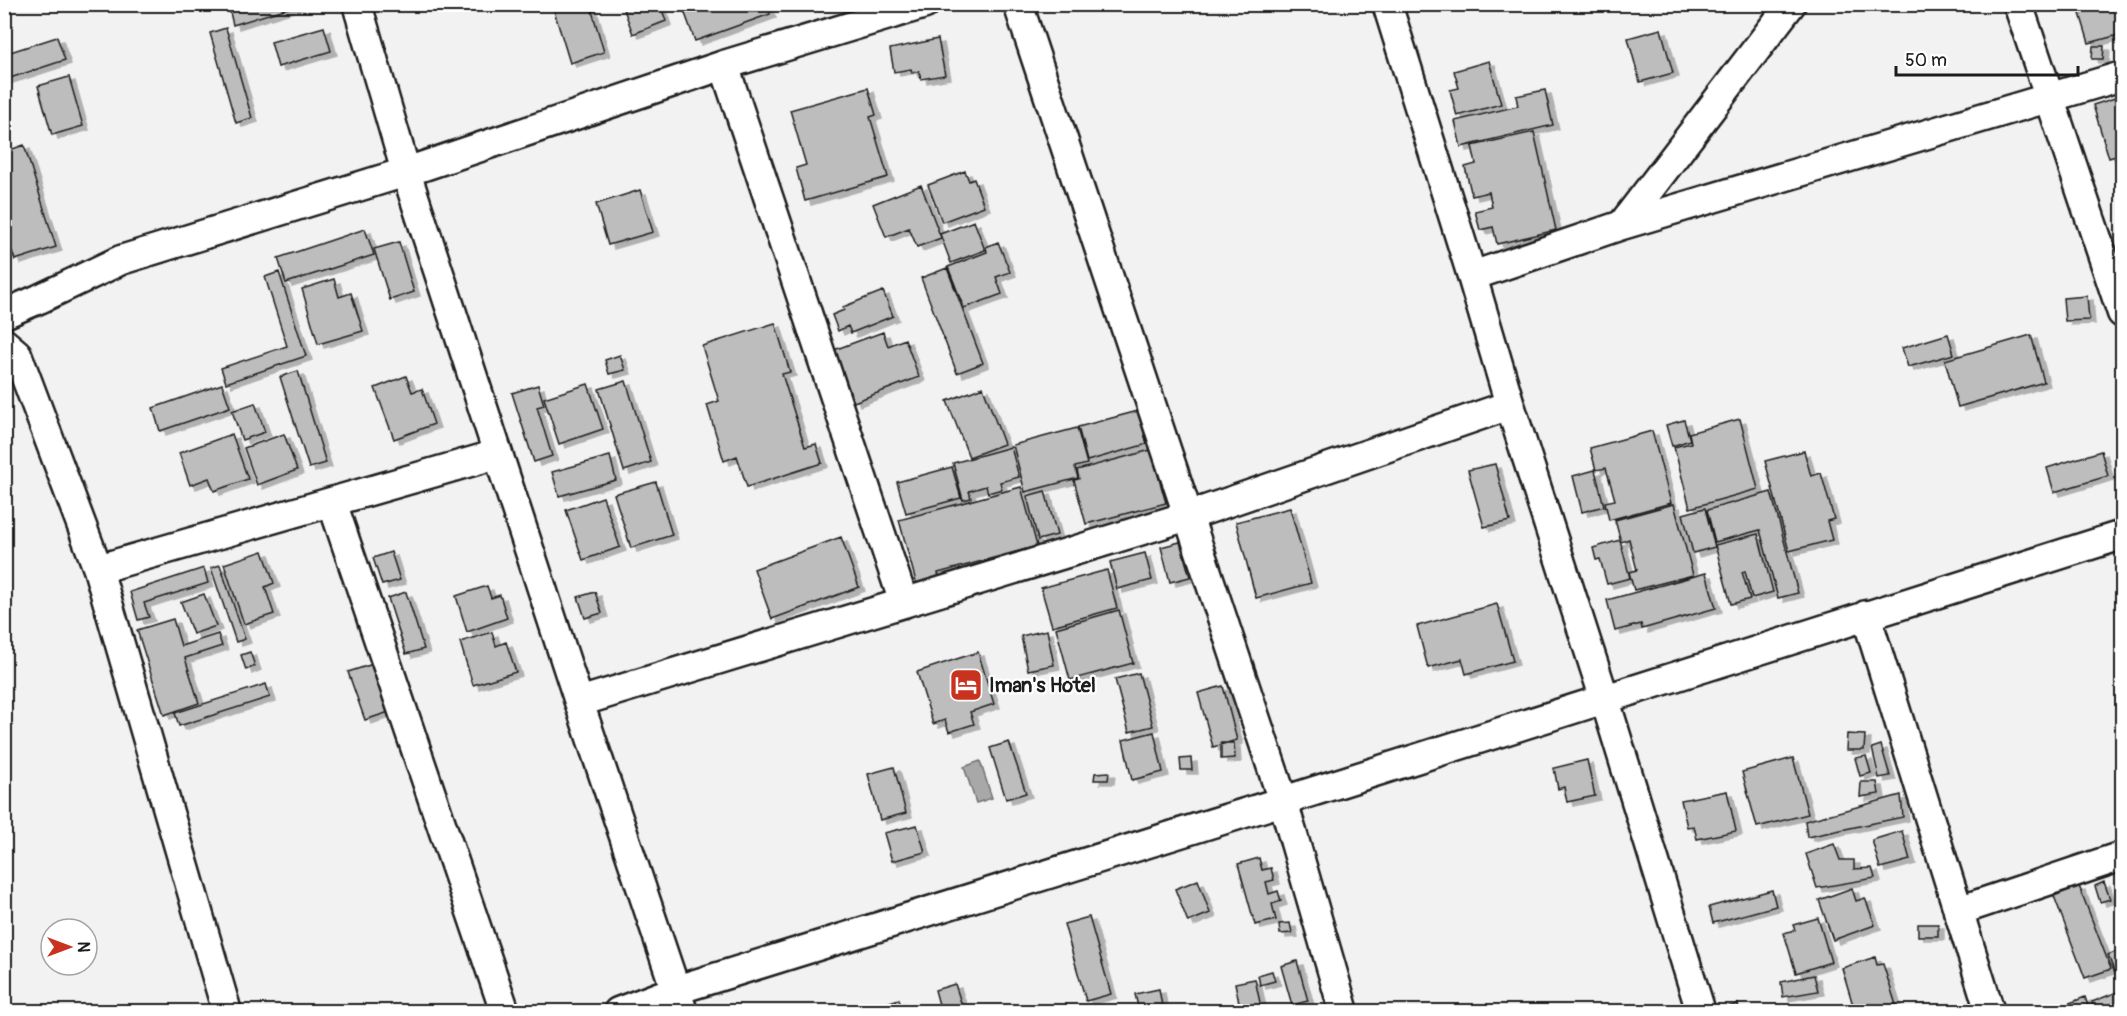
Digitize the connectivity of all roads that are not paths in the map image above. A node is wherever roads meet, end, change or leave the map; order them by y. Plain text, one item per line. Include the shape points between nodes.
1 (357, 4) edge
2 (925, 4) edge
3 (1018, 4) edge
4 (1388, 4) edge
5 (1791, 4) edge
6 (2018, 4) edge
7 (724, 64) junction
8 (2122, 76) edge
9 (2050, 98) junction
10 (406, 172) junction
11 (1622, 225) junction
12 (1472, 276) junction
13 (2122, 313) edge
14 (4, 314) edge
15 (4, 343) edge
16 (1510, 405) junction
17 (498, 454) junction
18 (332, 502) junction
19 (1188, 516) junction
20 (2122, 535) edge
21 (98, 568) junction
22 (904, 603) junction
23 (1866, 615) junction
24 (1605, 700) junction
25 (579, 702) junction
26 (1283, 801) junction
27 (2122, 856) edge
28 (1958, 911) junction
29 (679, 1001) edge
30 (227, 1011) edge
31 (505, 1011) edge
32 (618, 1011) edge
33 (1344, 1011) edge
34 (1701, 1011) edge
35 (1990, 1011) edge

1 - 10 street
2 - 7 street
3 - 19 street
4 - 12 street
5 - 11 street
6 - 9 street
7 - 10 street
7 - 22 street
8 - 9 street
9 - 11 street
9 - 13 street
10 - 14 street via 121,260
10 - 17 street
11 - 12 street
12 - 16 street
15 - 21 street via 17,354
16 - 19 street
16 - 24 street
17 - 18 street
17 - 25 street
18 - 21 street
18 - 31 street
19 - 22 street
19 - 26 street
20 - 23 street
21 - 30 street
22 - 25 street
23 - 24 street
23 - 28 street
24 - 26 street
24 - 34 street
25 - 29 street
26 - 29 street
26 - 33 street
27 - 28 street
28 - 35 street
29 - 32 street

